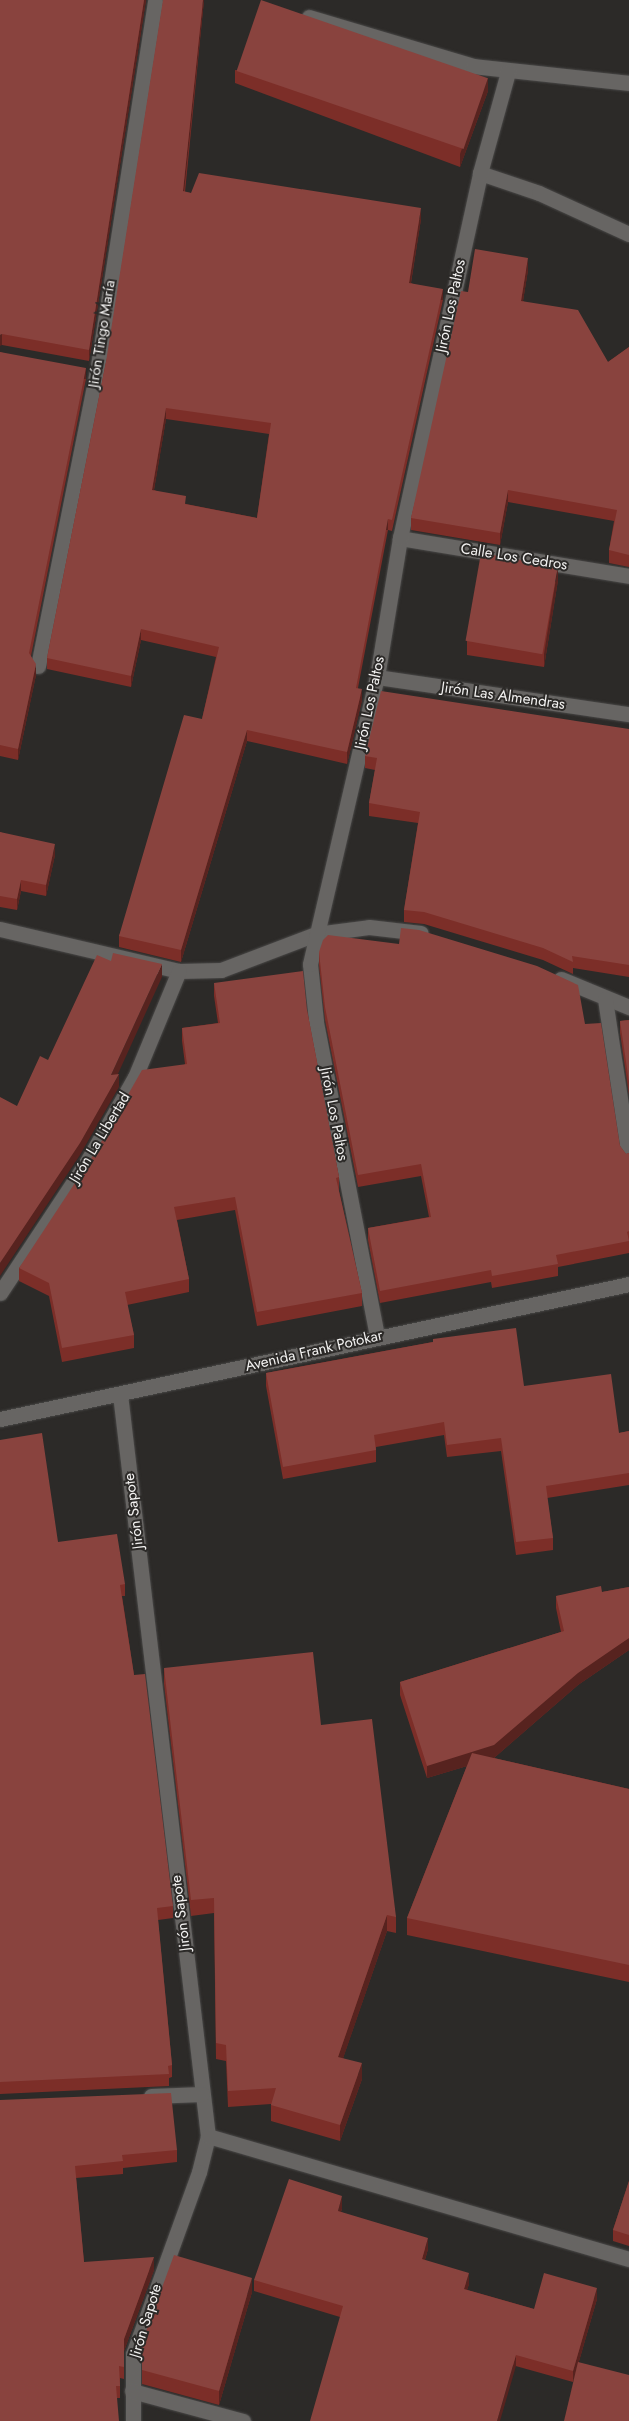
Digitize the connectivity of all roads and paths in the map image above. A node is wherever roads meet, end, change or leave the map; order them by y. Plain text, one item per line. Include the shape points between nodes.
1 (155, 0) edge
2 (291, 12) edge
3 (508, 72) junction
4 (629, 83) edge
5 (480, 173) junction
6 (629, 234) edge
7 (77, 368) edge
8 (97, 372) junction
9 (400, 538) junction
10 (629, 576) edge
11 (38, 666) edge
12 (377, 677) junction
13 (629, 714) edge
14 (0, 929) edge
15 (316, 934) junction
16 (438, 938) edge
17 (179, 971) junction
18 (549, 973) edge
19 (605, 999) junction
20 (629, 1006) edge
21 (629, 1157) edge
22 (629, 1284) edge
23 (0, 1293) edge
24 (377, 1336) junction
25 (120, 1394) junction
26 (0, 1419) edge
27 (202, 2094) junction
28 (137, 2097) edge
29 (208, 2136) junction
30 (629, 2259) edge
31 (132, 2391) junction
32 (133, 2421) edge
33 (243, 2421) edge

1 - 8 street, Jirón Tingo María
2 - 3 street via 464,64
3 - 4 street
3 - 5 street, Jirón Los Paltos
5 - 6 street via 547,197
5 - 9 street, Jirón Los Paltos
7 - 8 street
8 - 11 street, Jirón Tingo María
9 - 10 street, Calle Los Cedros
9 - 12 street, Jirón Los Paltos
12 - 13 street, Jirón Las Almendras
12 - 15 street, Jirón Los Paltos
14 - 17 street
15 - 16 street via 369,927
15 - 17 street via 221,970
15 - 24 street, Jirón Los Paltos via 310,964 316,1021
17 - 23 street, Jirón La Libertad via 135,1077 88,1160
18 - 19 street
19 - 20 street
19 - 21 street
22 - 24 street, Avenida Frank Potokar
24 - 25 street, Avenida Frank Potokar
25 - 26 street, Avenida Frank Potokar
25 - 27 street, Jirón Sapote
27 - 28 street
27 - 29 street, Jirón Sapote
29 - 30 street
29 - 31 street, Jirón Sapote via 199,2172 133,2354
31 - 32 street, Jirón Sapote
31 - 33 street

